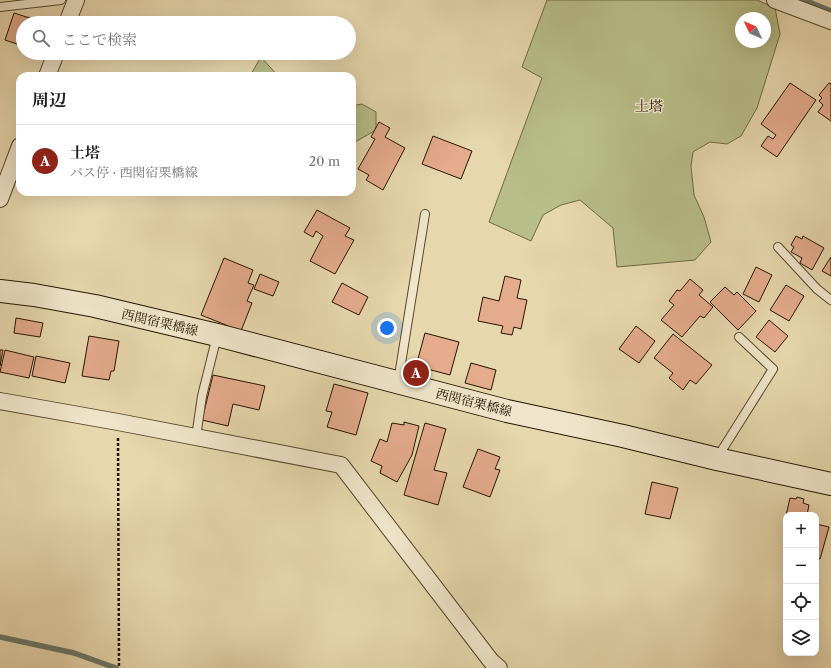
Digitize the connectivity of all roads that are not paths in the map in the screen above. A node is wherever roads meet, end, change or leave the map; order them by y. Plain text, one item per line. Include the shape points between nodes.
1 (61, 0) edge
2 (66, 0) edge
3 (76, 0) edge
4 (775, 0) edge
5 (0, 7) edge
6 (70, 16) edge
7 (831, 21) edge
8 (53, 60) edge
9 (49, 72) edge
10 (16, 157) edge
11 (0, 199) edge
12 (425, 214) dead end
13 (778, 247) dead end
14 (0, 291) edge
15 (831, 300) edge
16 (217, 335) junction
17 (739, 337) dead end
18 (398, 383) junction
19 (0, 401) edge
20 (196, 437) junction
21 (717, 459) junction
22 (831, 484) edge
23 (499, 668) edge

1 - 2 street
1 - 5 lane
3 - 6 street
4 - 7 street
8 - 9 street
10 - 11 street
12 - 18 lane
13 - 15 lane via 817,289
14 - 16 main road, 西関宿栗橋線 via 96,306
16 - 18 main road, 西関宿栗橋線
16 - 20 lane via 202,396
17 - 21 lane via 773,369
18 - 21 main road, 西関宿栗橋線
19 - 20 street
20 - 23 street via 342,465 491,661
21 - 22 main road, 西関宿栗橋線

